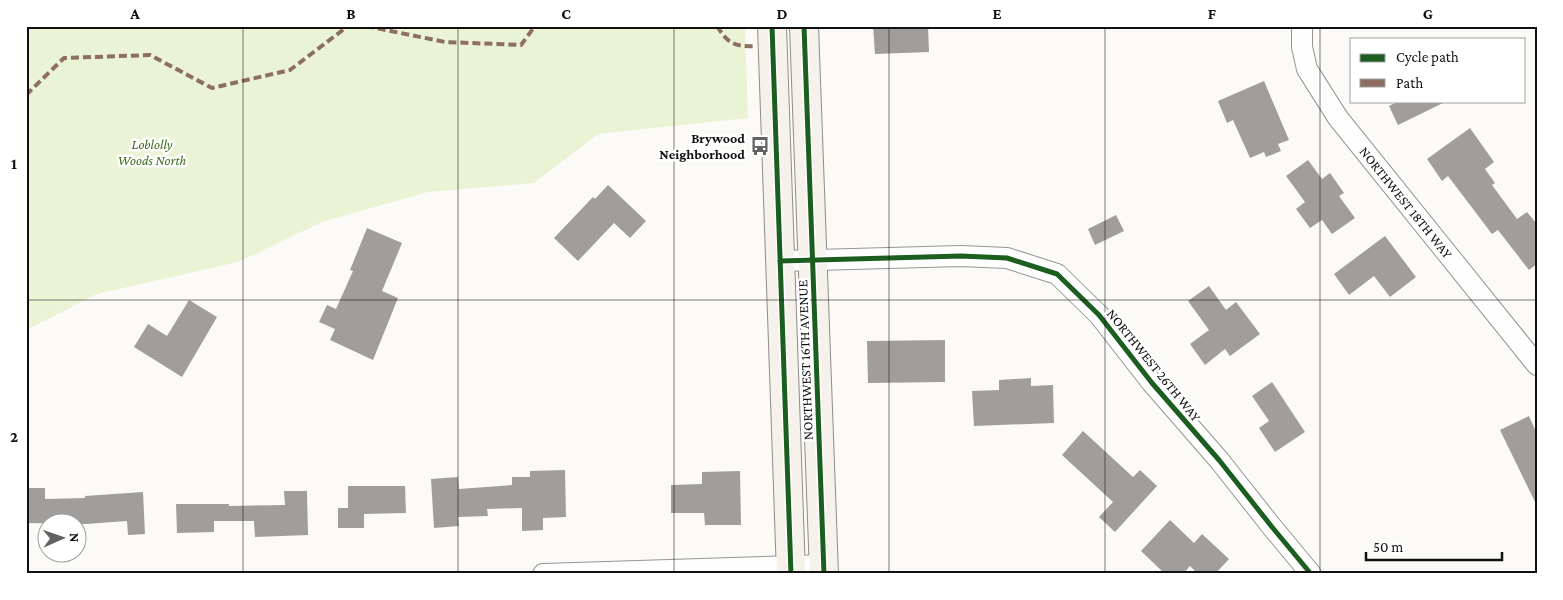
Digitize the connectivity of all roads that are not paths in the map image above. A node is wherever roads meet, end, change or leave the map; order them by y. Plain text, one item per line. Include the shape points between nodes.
1 (772, 26) edge
2 (804, 26) edge
3 (1302, 26) edge
4 (812, 260) junction
5 (780, 261) junction
6 (1537, 366) edge
7 (791, 570) edge
8 (824, 570) edge
9 (543, 574) edge
10 (1311, 574) edge

1 - 5 main road, NORTHWEST 16TH AVENUE
2 - 4 main road, NORTHWEST 16TH AVENUE
3 - 6 street, NORTHWEST 18TH WAY via 1307,68 1338,118
4 - 5 street, NORTHWEST 26TH WAY
4 - 8 main road, NORTHWEST 16TH AVENUE
4 - 10 street, NORTHWEST 26TH WAY via 1007,258 1057,274 1099,315
5 - 7 main road, NORTHWEST 16TH AVENUE
7 - 8 street
7 - 9 street

